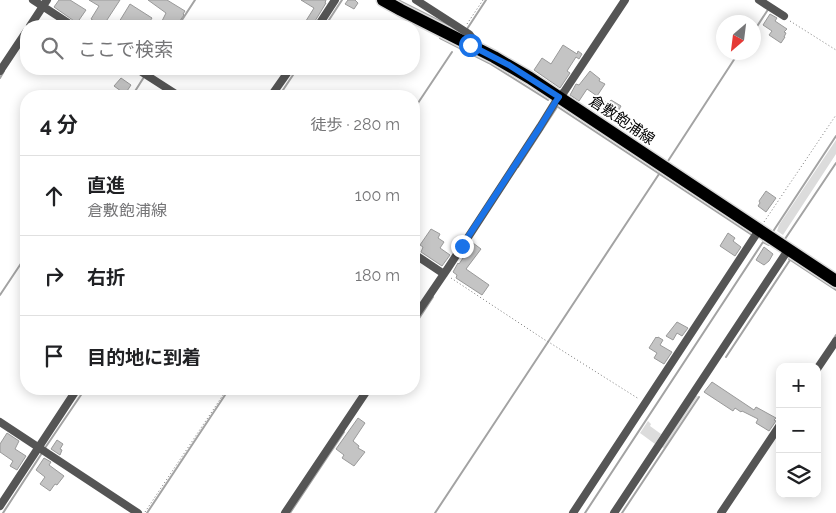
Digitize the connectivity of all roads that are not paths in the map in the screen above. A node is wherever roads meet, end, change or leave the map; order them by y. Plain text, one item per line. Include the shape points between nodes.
1 (33, 0) edge
2 (335, 0) edge
3 (383, 0) edge
4 (416, 0) edge
5 (625, 0) edge
6 (759, 0) edge
7 (45, 6) edge
8 (784, 16) road end
9 (34, 20) edge
10 (65, 20) edge
11 (322, 20) edge
12 (20, 41) edge
13 (473, 46) junction
14 (0, 71) edge
15 (146, 75) edge
16 (286, 75) edge
17 (170, 90) edge
18 (275, 90) edge
19 (559, 97) junction
20 (759, 230) junction
21 (788, 250) junction
22 (420, 258) edge
23 (446, 275) junction
24 (836, 281) edge
25 (420, 310) edge
26 (836, 341) edge
27 (821, 363) edge
28 (73, 395) edge
29 (364, 395) edge
30 (0, 422) edge
31 (776, 430) edge
32 (38, 448) junction
33 (0, 506) edge
34 (138, 513) edge
35 (285, 513) edge
36 (573, 513) edge
37 (614, 513) edge
38 (721, 513) edge

1 - 7 street
2 - 11 street
3 - 13 main road, 倉敷飽浦線
4 - 13 street via 463,30 472,38
5 - 19 street
6 - 8 street
7 - 9 street
7 - 10 street
12 - 14 street
13 - 19 main road, 倉敷飽浦線
15 - 17 street
16 - 18 street
19 - 20 main road, 倉敷飽浦線
19 - 23 street
20 - 21 main road, 倉敷飽浦線
20 - 36 street
21 - 24 main road, 倉敷飽浦線
21 - 37 street
22 - 23 street
23 - 25 street
26 - 27 street
28 - 32 street
29 - 35 street
30 - 32 street
31 - 38 street
32 - 33 street
32 - 34 street

